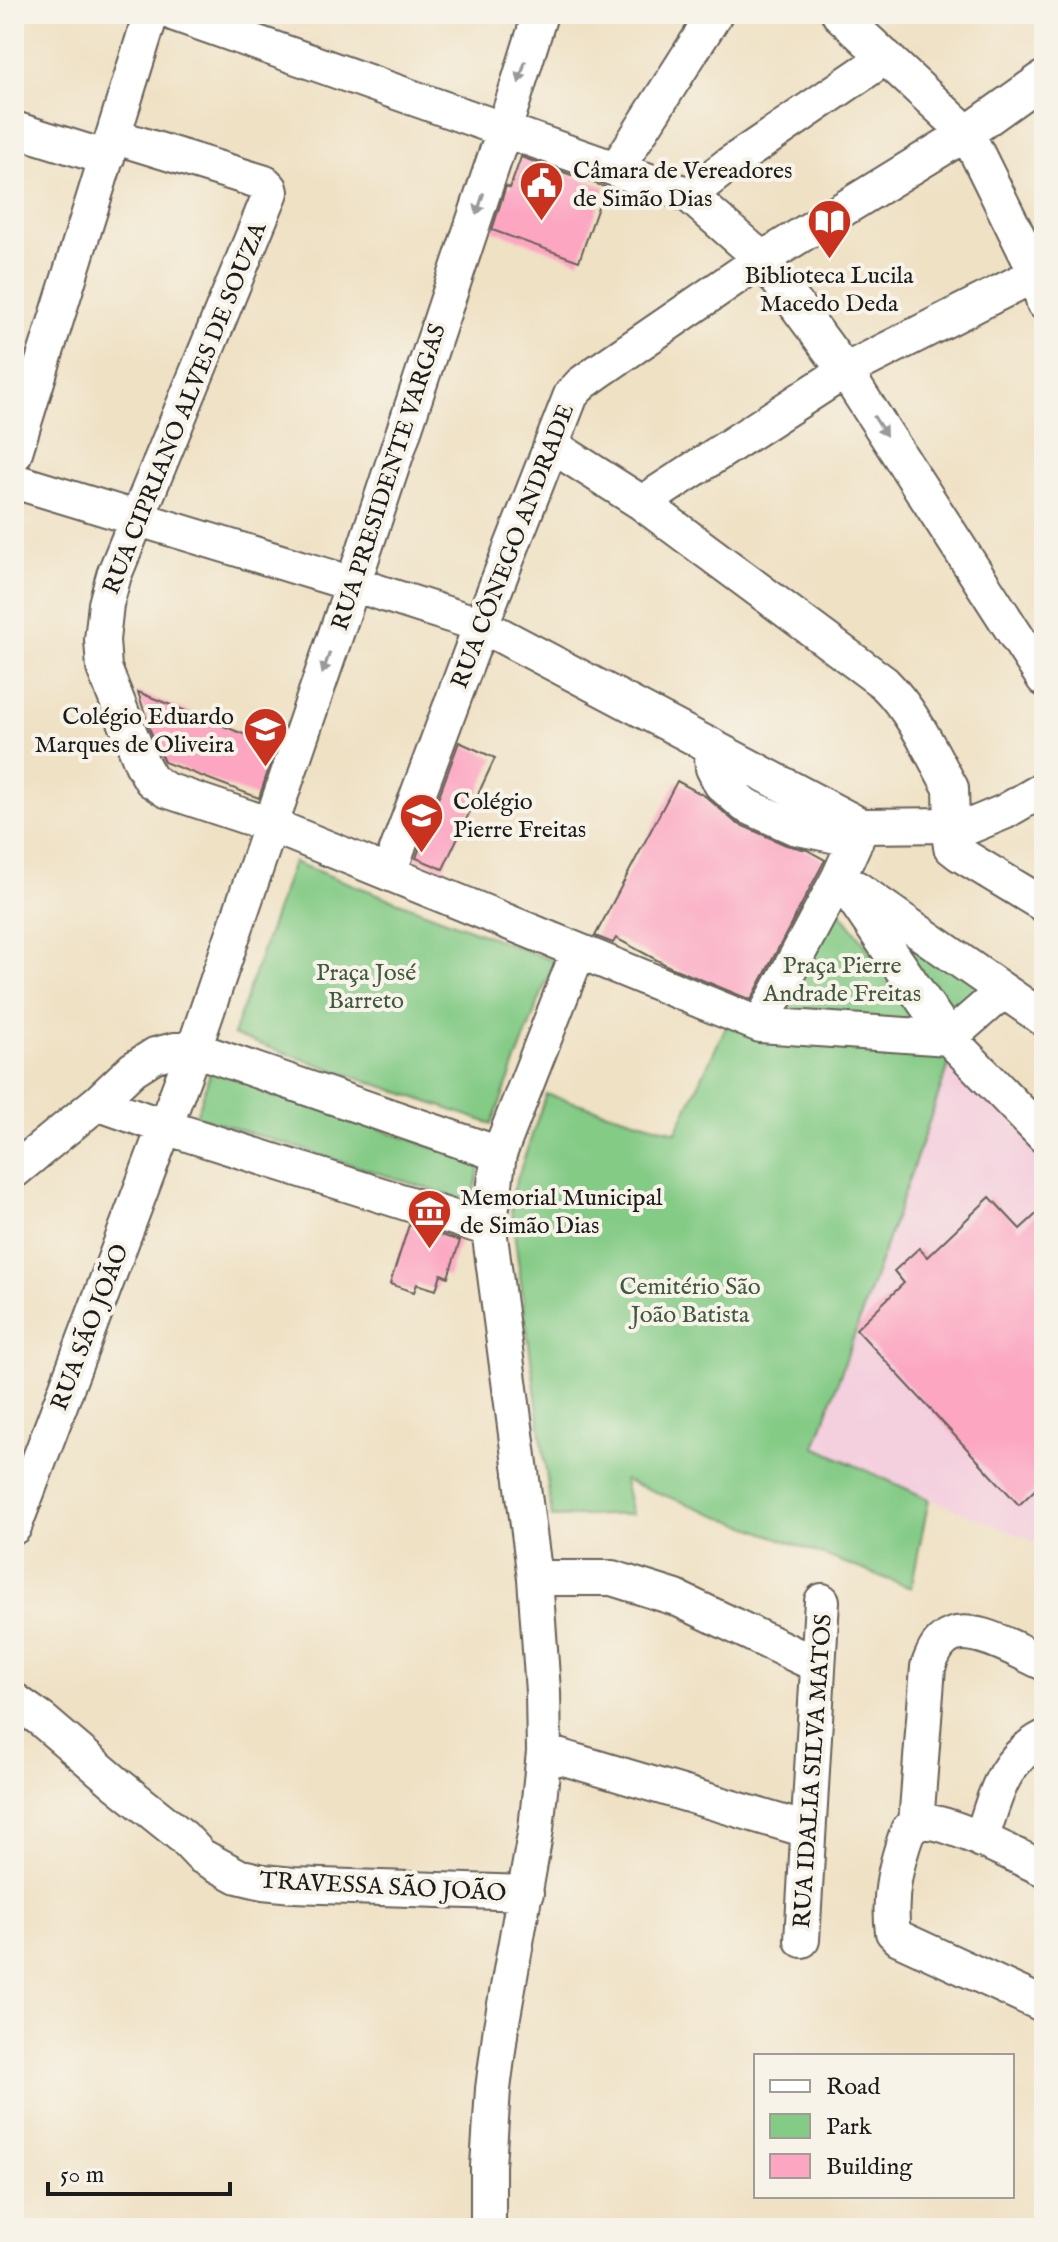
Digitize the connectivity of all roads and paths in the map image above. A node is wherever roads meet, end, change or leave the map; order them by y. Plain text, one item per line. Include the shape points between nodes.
1 (151, 14) edge
2 (175, 14) edge
3 (540, 14) edge
4 (715, 14) edge
5 (839, 14) edge
6 (886, 57) junction
7 (1044, 78) edge
8 (14, 129) edge
9 (504, 130) junction
10 (967, 133) junction
11 (110, 147) junction
12 (617, 168) junction
13 (689, 195) junction
14 (762, 259) junction
15 (1041, 282) edge
16 (845, 371) junction
17 (551, 445) junction
18 (14, 455) edge
19 (14, 481) edge
20 (642, 503) junction
21 (137, 518) junction
22 (353, 584) junction
23 (481, 625) junction
24 (1044, 679) edge
25 (1044, 789) edge
26 (271, 825) junction
27 (952, 825) junction
28 (859, 833) junction
29 (389, 872) junction
30 (839, 877) junction
31 (1044, 905) edge
32 (578, 952) junction
33 (1003, 991) junction
34 (1044, 1019) edge
35 (760, 1025) junction
36 (949, 1038) junction
37 (194, 1049) junction
38 (97, 1103) junction
39 (165, 1127) junction
40 (1044, 1136) edge
41 (499, 1154) junction
42 (14, 1171) edge
43 (489, 1229) junction
44 (18, 1506) edge
45 (535, 1578) junction
46 (822, 1601) dead end
47 (1044, 1663) edge
48 (817, 1665) junction
49 (14, 1700) edge
50 (1044, 1738) edge
51 (544, 1752) junction
52 (916, 1824) junction
53 (807, 1830) junction
54 (981, 1840) junction
55 (1044, 1869) edge
56 (526, 1893) junction
57 (802, 1940) dead end
58 (1044, 2005) edge
59 (488, 2228) edge

1 - 11 street
2 - 9 street
3 -> 9 street, RUA PRESIDENTE VARGAS
4 - 12 street
5 - 6 street
6 - 10 street
6 - 13 street
7 - 10 street, RUA CÔNEGO ANDRADE
8 - 11 street
9 - 12 street
9 -> 22 street, RUA PRESIDENTE VARGAS
10 - 14 street, RUA CÔNEGO ANDRADE
10 - 15 street
11 - 18 street
11 - 21 street, RUA CIPRIANO ALVES DE SOUZA via 265,183 271,192
12 - 13 street
13 - 14 street
14 - 16 street
14 - 17 street, RUA CÔNEGO ANDRADE via 581,384 571,395
15 - 16 street
16 - 20 street
16 -> 24 street
17 - 20 street
17 - 23 street, RUA CÔNEGO ANDRADE
19 - 21 street
20 - 27 street via 892,691 951,788
21 - 22 street
21 - 26 street, RUA CIPRIANO ALVES DE SOUZA via 114,575 102,640 104,668 137,752 151,780 166,790
22 - 23 street
22 -> 26 street, RUA PRESIDENTE VARGAS
23 - 28 street via 711,745
23 - 29 street, RUA CÔNEGO ANDRADE
25 - 27 street via 986,821
26 - 29 street
26 - 37 street
27 - 28 street
27 - 31 street via 951,847
28 - 30 street
29 - 32 street
30 - 33 street
30 - 35 street
30 - 36 street
32 - 35 street
32 - 41 street
33 - 34 street
33 - 36 street
35 - 36 street
36 - 40 street
37 - 38 street via 155,1055
37 - 39 street
37 - 41 street
38 - 39 street
38 - 42 street
39 - 43 street
39 - 44 street, RUA SÃO JOÃO
41 - 43 street
43 - 45 street
45 - 48 street via 612,1578 676,1598
45 - 51 street
46 - 48 street, RUA IDALIA SILVA MATOS
47 - 52 street via 974,1633 951,1634 935,1649 928,1667
48 - 53 street, RUA IDALIA SILVA MATOS
49 - 56 street, TRAVESSA SÃO JOÃO via 201,1856 238,1876 293,1885
50 - 54 street via 1007,1770
51 - 53 street
51 - 56 street
52 - 54 street via 931,1822
52 - 58 street via 908,1830 895,1866 893,1932
53 - 57 street, RUA IDALIA SILVA MATOS
54 - 55 street
56 - 59 street via 493,2089

